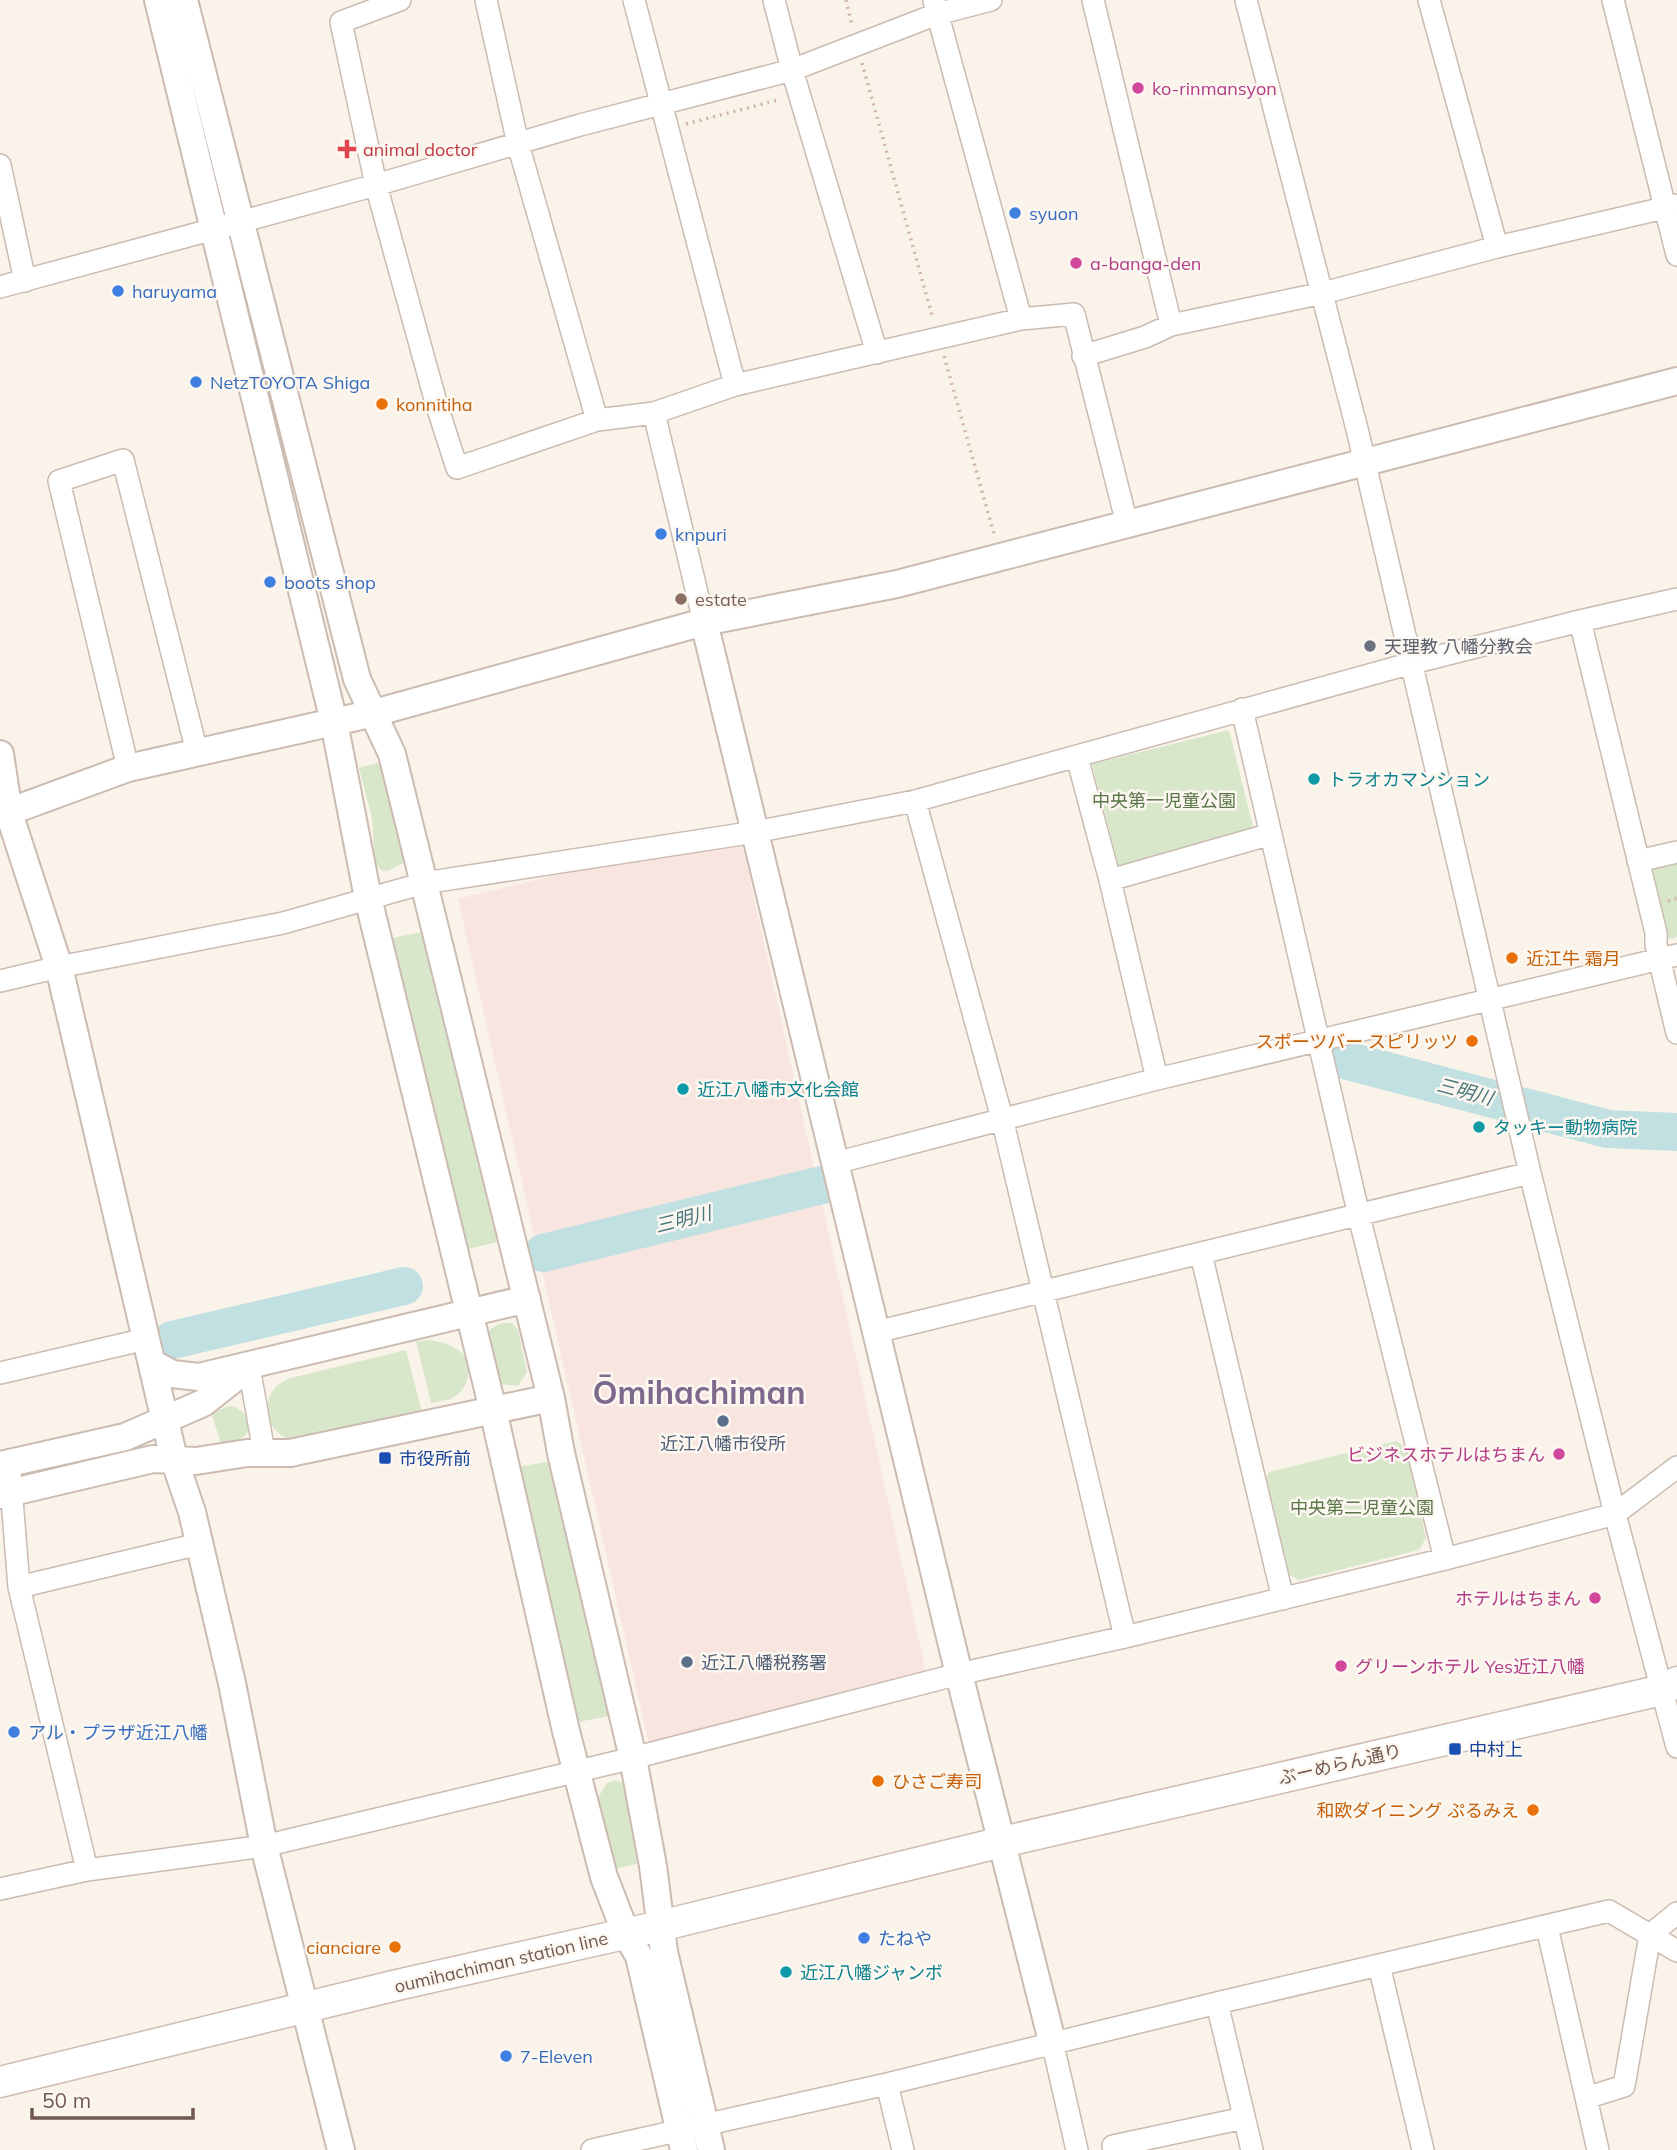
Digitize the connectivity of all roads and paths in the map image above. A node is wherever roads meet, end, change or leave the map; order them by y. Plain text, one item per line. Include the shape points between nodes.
1 (158, 0) edge
2 (184, 0) edge
3 (400, 0) edge
4 (486, 0) edge
5 (634, 0) edge
6 (774, 0) edge
7 (846, 0) edge
8 (991, 0) edge
9 (1093, 0) edge
10 (1246, 0) edge
11 (1429, 0) edge
12 (1613, 0) edge
13 (935, 7) edge
14 (856, 45) junction
15 (792, 70) junction
16 (778, 100) dead end
17 (661, 106) junction
18 (678, 126) dead end
19 (518, 144) junction
20 (0, 165) edge
21 (376, 185) junction
22 (1671, 206) edge
23 (241, 222) junction
24 (214, 230) junction
25 (1497, 247) junction
26 (1677, 256) edge
27 (25, 281) junction
28 (0, 287) edge
29 (1323, 293) junction
30 (1021, 319) junction
31 (1171, 325) junction
32 (939, 338) junction
33 (877, 353) junction
34 (1083, 356) junction
35 (1677, 381) edge
36 (735, 385) junction
37 (654, 413) junction
38 (597, 420) junction
39 (1364, 463) junction
40 (1127, 524) junction
41 (997, 543) dead end
42 (1677, 599) edge
43 (1580, 621) junction
44 (704, 622) junction
45 (1412, 663) junction
46 (1242, 709) junction
47 (374, 713) junction
48 (334, 722) junction
49 (197, 752) junction
50 (0, 754) edge
51 (1077, 757) junction
52 (128, 768) junction
53 (915, 801) junction
54 (5, 814) edge
55 (755, 832) junction
56 (1270, 834) junction
57 (1677, 852) edge
58 (1638, 861) junction
59 (1110, 880) junction
60 (424, 883) junction
61 (368, 898) junction
62 (1668, 957) edge
63 (59, 967) junction
64 (0, 981) edge
65 (1488, 1001) junction
66 (1677, 1033) edge
67 (1319, 1040) junction
68 (1157, 1079) junction
69 (1002, 1118) junction
70 (835, 1163) junction
71 (1530, 1173) junction
72 (1359, 1216) junction
73 (1201, 1254) junction
74 (1044, 1291) junction
75 (527, 1299) junction
76 (470, 1312) junction
77 (876, 1332) junction
78 (149, 1351) junction
79 (250, 1367) junction
80 (0, 1373) edge
81 (551, 1398) junction
82 (493, 1410) junction
83 (166, 1421) junction
84 (264, 1452) junction
85 (174, 1459) junction
86 (5, 1463) edge
87 (1677, 1467) edge
88 (6, 1494) edge
89 (1615, 1514) junction
90 (200, 1544) junction
91 (1445, 1559) junction
92 (19, 1587) junction
93 (1283, 1599) junction
94 (1125, 1637) junction
95 (960, 1674) junction
96 (1670, 1686) edge
97 (1677, 1747) edge
98 (634, 1758) junction
99 (577, 1771) junction
100 (1002, 1842) junction
101 (264, 1846) junction
102 (87, 1870) junction
103 (0, 1889) edge
104 (1677, 1913) edge
105 (660, 1926) junction
106 (1547, 1927) junction
107 (626, 1934) junction
108 (1650, 1935) junction
109 (1677, 1951) edge
110 (1379, 1965) junction
111 (1217, 2003) junction
112 (306, 2009) junction
113 (1053, 2045) junction
114 (1, 2078) edge
115 (887, 2084) junction
116 (1586, 2098) junction
117 (1244, 2118) junction
118 (689, 2134) edge
119 (1113, 2147) dead end
120 (341, 2150) edge
121 (592, 2150) edge
122 (710, 2150) edge
123 (903, 2150) edge
124 (1077, 2150) edge
125 (1252, 2150) edge
126 (1423, 2150) edge
127 (1598, 2150) edge

1 - 24 street
2 - 23 street
3 - 21 street via 341,22
4 - 19 street
5 - 17 street
6 - 15 street
7 - 14 path
8 - 13 street
9 - 31 street
10 - 29 street
11 - 25 street
12 - 22 street
13 - 14 street
13 - 30 street
14 - 15 street
14 - 32 path
15 - 17 street
15 - 33 street
16 - 18 path
17 - 19 street
17 - 36 street
19 - 21 street
19 - 38 street
20 - 27 street
21 - 23 street
21 - 38 street via 457,468
22 - 25 street
22 - 26 street
23 - 24 street
23 - 47 street via 357,679
24 - 27 street
24 - 48 street
25 - 29 street
27 - 28 street
29 - 31 street
29 - 39 street
30 - 32 street
30 - 34 street via 1074,314
31 - 34 street
32 - 33 street
32 - 41 path
33 - 36 street
34 - 40 street
35 - 39 street
36 - 37 street
37 - 38 street
37 - 44 street
39 - 40 street
39 - 45 street
40 - 44 street via 897,584
42 - 43 street
43 - 45 street
43 - 58 street
44 - 47 street
44 - 55 street
45 - 46 street
45 - 65 street
46 - 51 street
46 - 56 street
47 - 48 street
47 - 60 street via 392,754
48 - 49 street
48 - 61 street
49 - 52 street
49 - 52 street via 123,460 59,481
50 - 54 street
51 - 53 street
51 - 59 street
52 - 54 street
53 - 55 street
53 - 69 street
54 - 63 street
55 - 60 street
55 - 70 street
56 - 59 street
56 - 67 street
57 - 58 street
58 - 62 street
59 - 68 street
60 - 61 street
60 - 75 street
61 - 63 street via 283,923
61 - 76 street
62 - 65 street
62 - 66 street
63 - 64 street
63 - 78 street
65 - 67 street
65 - 71 street
67 - 68 street
67 - 72 street
68 - 69 street
69 - 70 street
69 - 74 street
70 - 77 street
71 - 72 street
71 - 89 street
72 - 73 street
72 - 91 street
73 - 74 street
73 - 93 street
74 - 77 street
74 - 94 street
75 - 76 street
75 - 81 street
76 - 79 street
76 - 82 street
77 - 95 street
78 - 79 street via 173,1374 199,1377
78 - 80 street
78 - 83 street
79 - 83 street via 203,1403
79 - 84 street
81 - 82 street
81 - 98 street
82 - 84 street via 290,1453
82 - 99 street
83 - 85 street
83 - 86 street via 125,1437
84 - 85 street via 217,1460
85 - 88 street via 152,1459
85 - 90 street
86 - 88 street
87 - 89 street
88 - 92 street
89 - 91 street
89 - 96 street
90 - 92 street
90 - 101 street
91 - 93 street
92 - 102 street
93 - 94 street
94 - 95 street
95 - 98 street
95 - 100 street
96 - 97 street
96 - 100 main road, ぶーめらん通り
98 - 99 street
98 - 105 street
99 - 101 street
99 - 107 street via 604,1877
100 - 105 main road, oumihachiman station line
100 - 113 street
101 - 102 street
101 - 112 street
102 - 103 street
104 - 108 street
105 - 107 main road, oumihachiman station line
105 - 118 street
106 - 108 street via 1609,1911
106 - 110 street
106 - 116 street
107 - 112 main road, oumihachiman station line
107 - 118 street via 639,1956
108 - 109 street
108 - 116 street via 1624,2086
110 - 111 street
110 - 126 street
111 - 113 street
111 - 117 street
112 - 114 main road, oumihachiman station line
112 - 120 street
113 - 115 street
113 - 124 street
115 - 118 street
115 - 123 street
116 - 127 street
117 - 119 street
117 - 125 street
118 - 121 street
118 - 122 street

